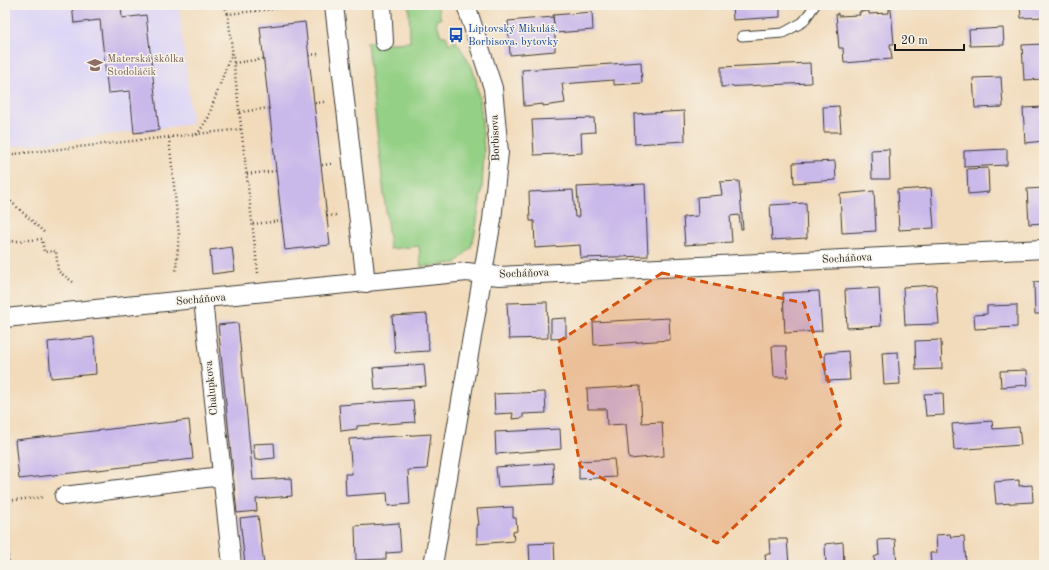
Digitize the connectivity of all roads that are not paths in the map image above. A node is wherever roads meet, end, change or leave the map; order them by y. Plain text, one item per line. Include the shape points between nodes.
1 (334, 5) edge
2 (382, 5) edge
3 (466, 5) edge
4 (815, 5) edge
5 (742, 36) dead end
6 (384, 42) dead end
7 (1044, 250) edge
8 (481, 273) junction
9 (366, 283) junction
10 (203, 300) junction
11 (5, 318) edge
12 (221, 476) junction
13 (64, 496) road end
14 (232, 565) edge
15 (433, 565) edge

1 - 9 street
2 - 6 street
3 - 8 street, Borbisova via 493,88 498,136 492,220
4 - 5 lane via 803,22 782,33
7 - 8 street, Socháňova via 499,276
8 - 9 street, Socháňova via 467,272
8 - 15 street, Borbisova
9 - 10 street, Socháňova
10 - 11 street, Socháňova
10 - 12 street, Chalupkova
12 - 13 street
12 - 14 street, Chalupkova

